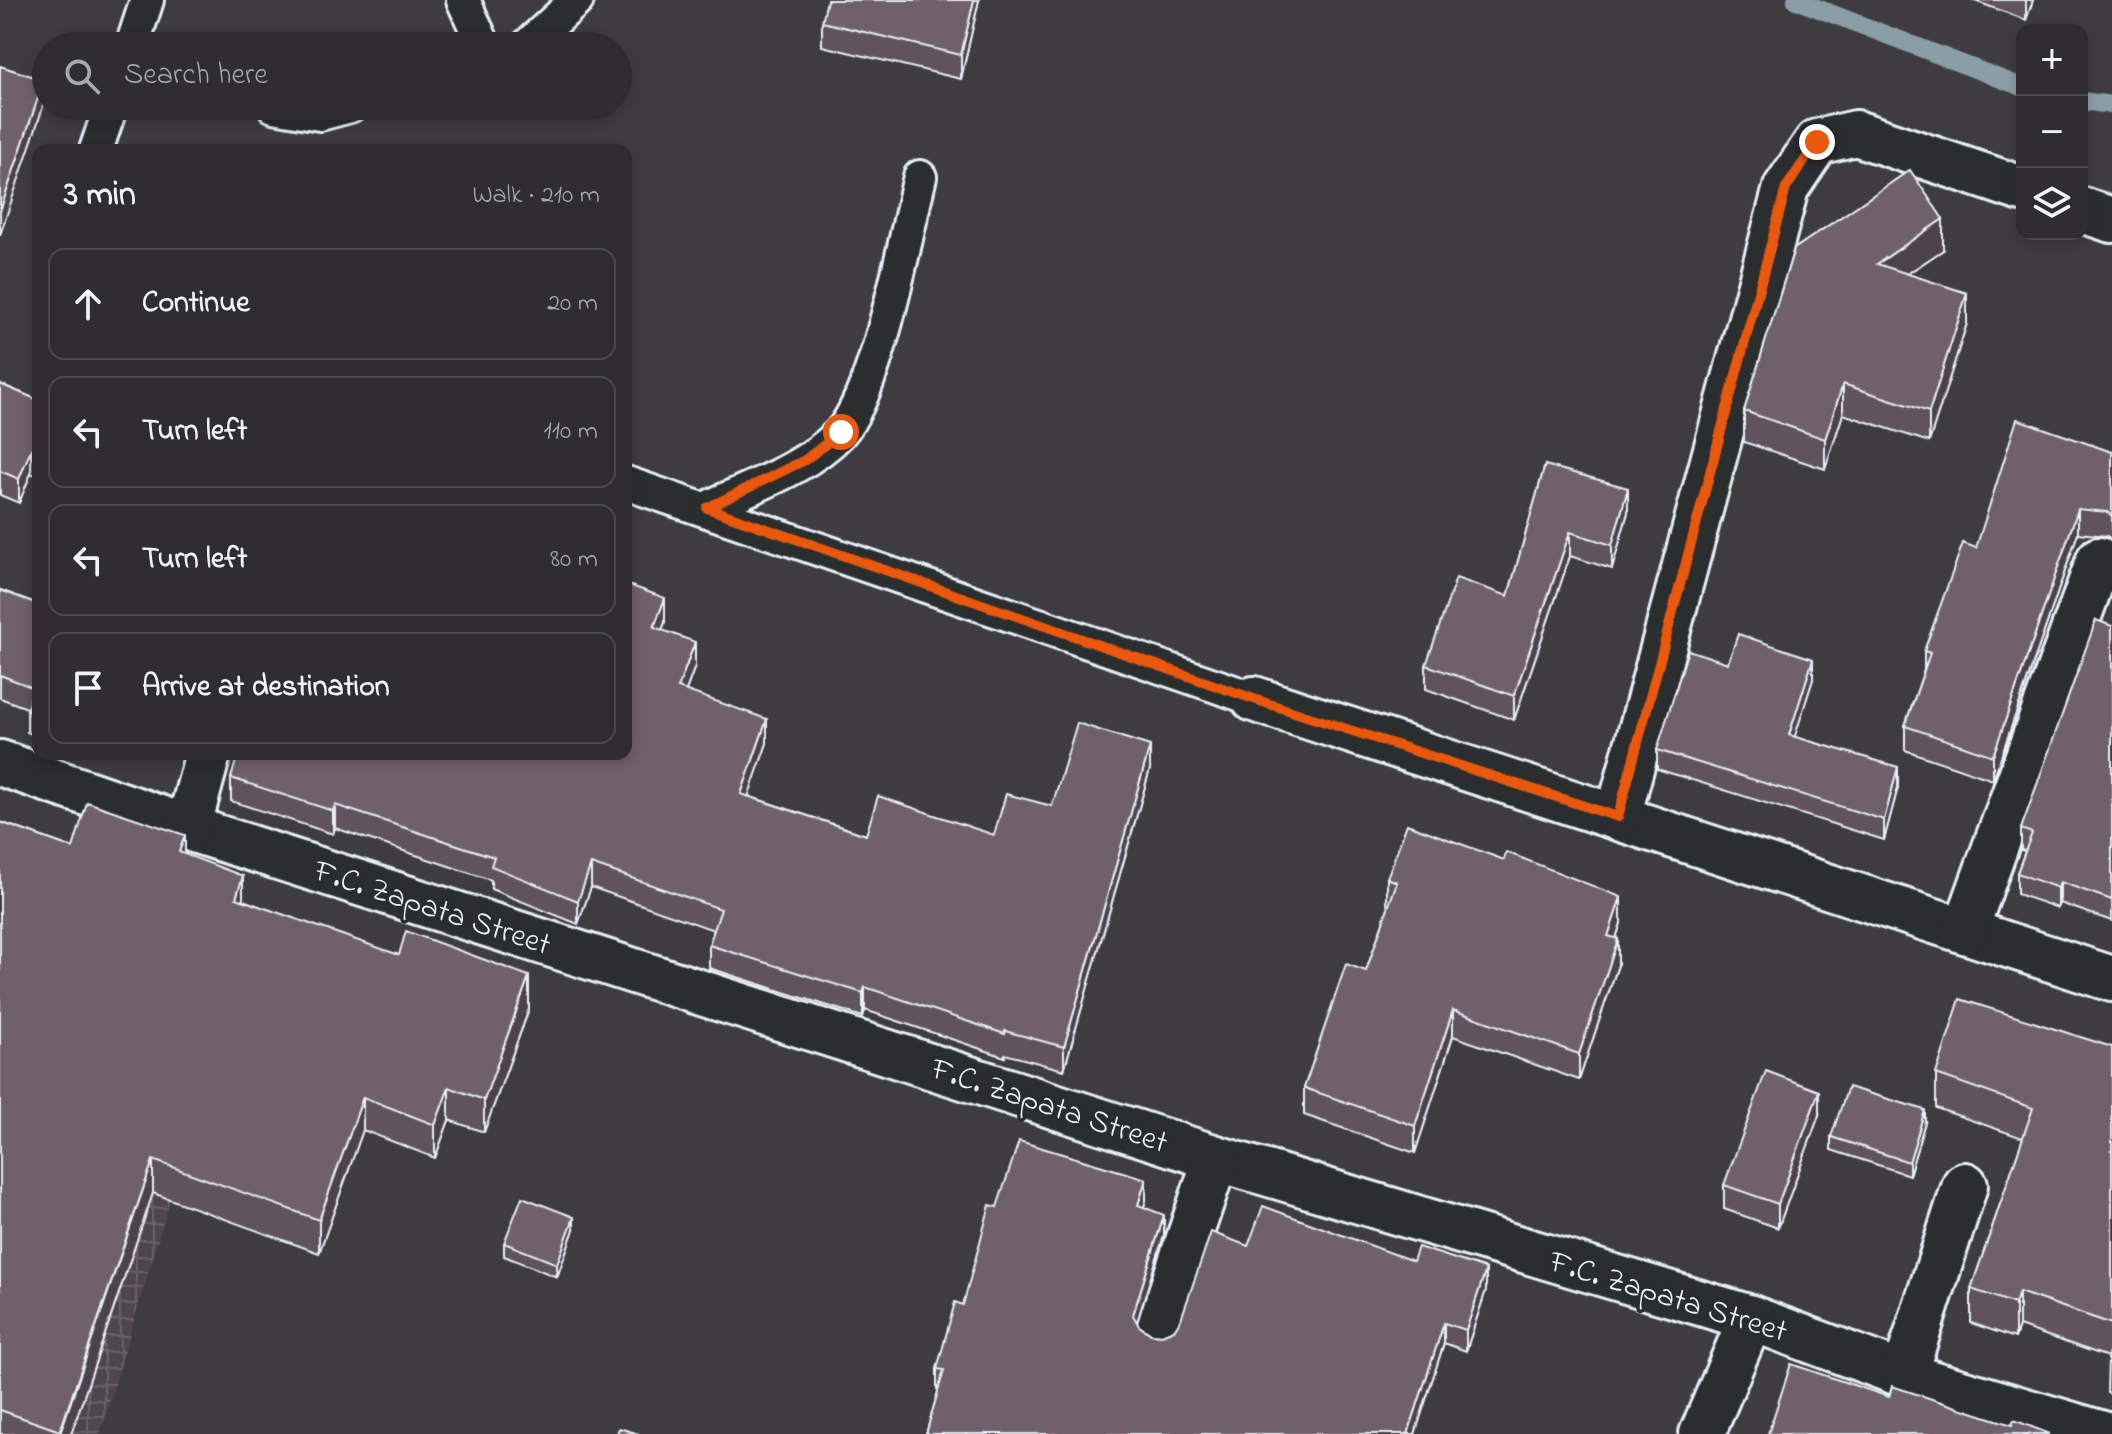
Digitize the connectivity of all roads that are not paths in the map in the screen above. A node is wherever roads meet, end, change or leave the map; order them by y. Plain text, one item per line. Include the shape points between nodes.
1 (147, 0) edge
2 (463, 0) edge
3 (577, 0) edge
4 (137, 32) edge
5 (478, 32) edge
6 (542, 32) edge
7 (106, 120) edge
8 (98, 144) edge
9 (920, 177) dead end
10 (2016, 187) edge
11 (2088, 212) edge
12 (2112, 220) edge
13 (632, 485) edge
14 (707, 508) junction
15 (2099, 560) dead end
16 (1254, 699) joint
17 (206, 760) edge
18 (0, 763) edge
19 (1618, 817) junction
20 (188, 828) junction
21 (1965, 931) junction
22 (2112, 979) edge
23 (1216, 1158) junction
24 (1965, 1185) dead end
25 (1751, 1318) junction
26 (1158, 1331) edge
27 (1904, 1375) junction
28 (1702, 1434) edge
29 (2103, 1434) edge

1 - 4 lane
2 - 5 lane
3 - 6 lane
7 - 8 lane
9 - 14 lane via 869,381 841,432 805,460
10 - 19 street via 1856,133 1817,142 1786,188
11 - 12 street
13 - 14 lane
14 - 16 lane
15 - 21 street
16 - 19 street
17 - 20 street
18 - 20 street, F.C. Zapata Street
19 - 21 street
20 - 23 street, F.C. Zapata Street
21 - 22 street
23 - 25 street, F.C. Zapata Street
23 - 26 street
24 - 27 street
25 - 27 street, F.C. Zapata Street
25 - 28 street
27 - 29 street, F.C. Zapata Street

